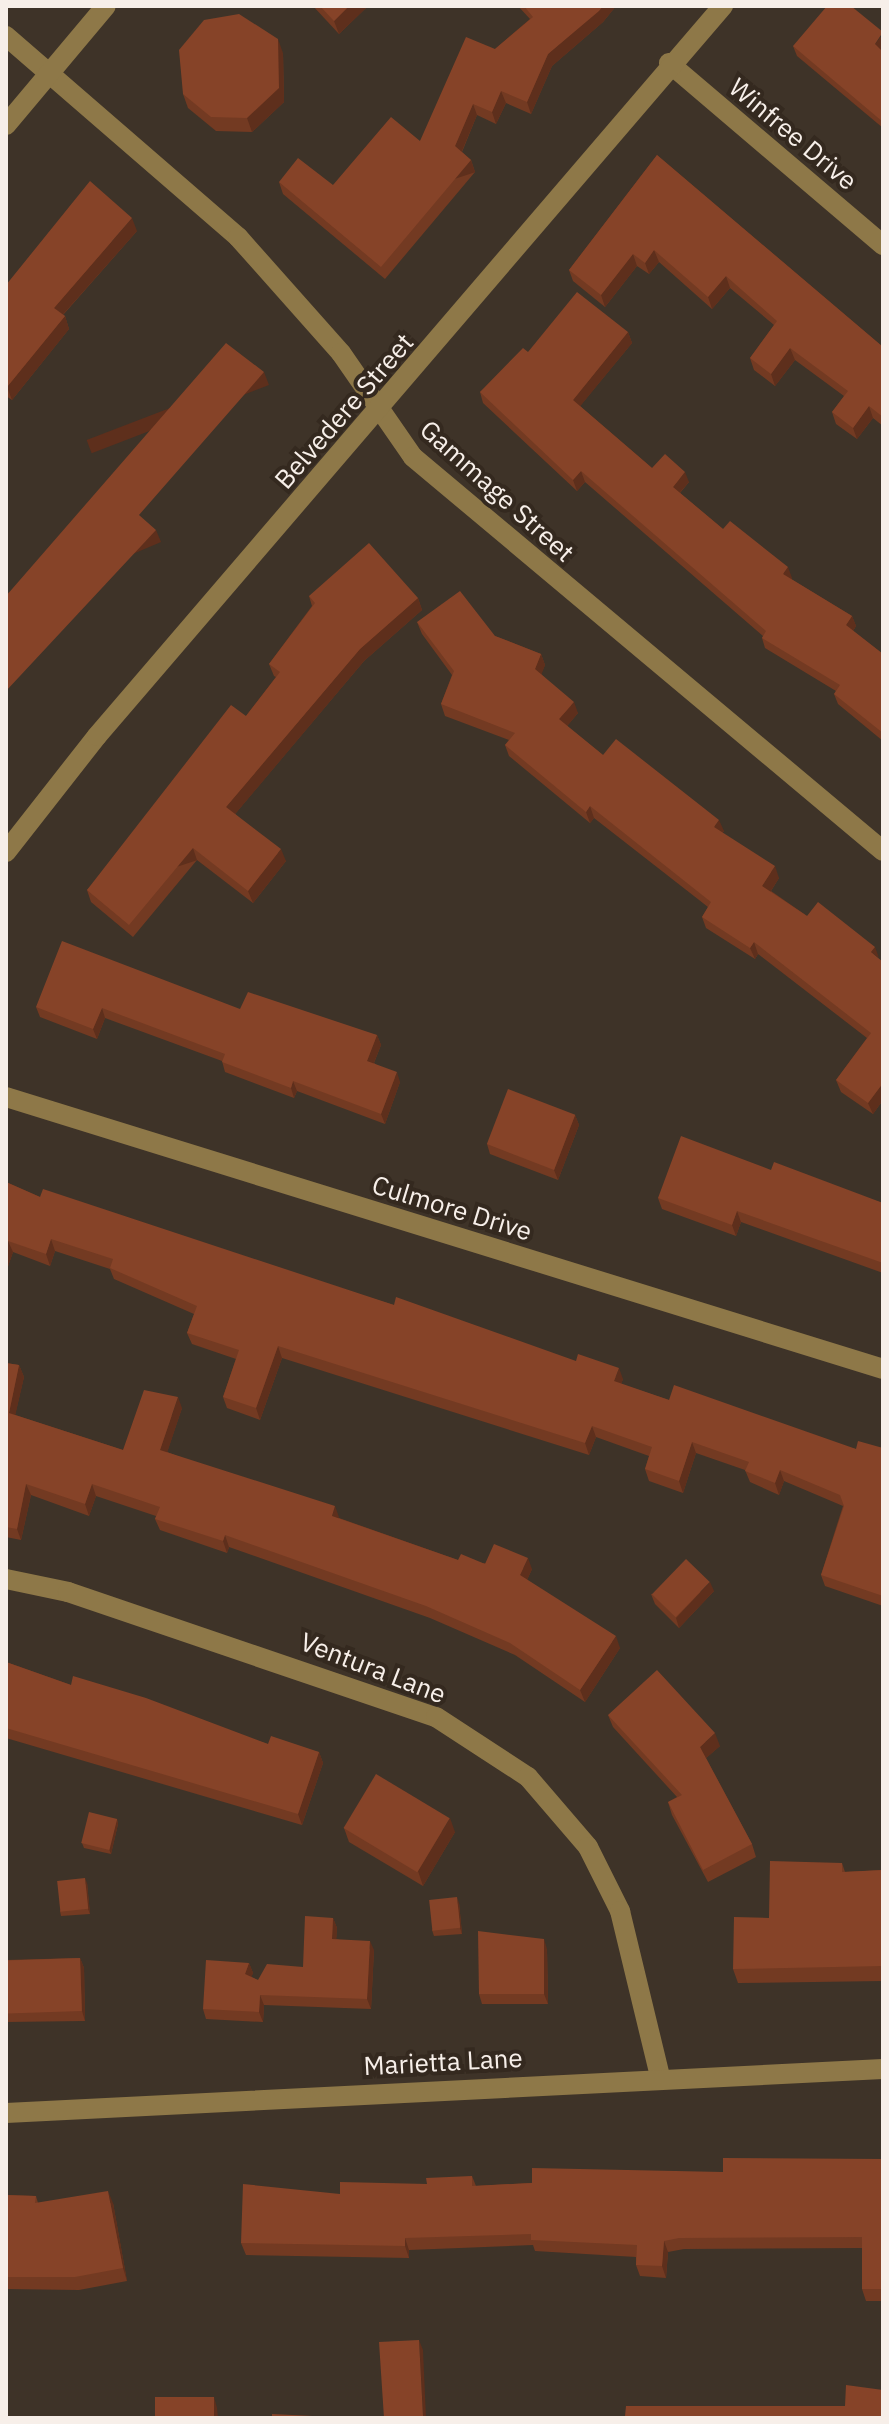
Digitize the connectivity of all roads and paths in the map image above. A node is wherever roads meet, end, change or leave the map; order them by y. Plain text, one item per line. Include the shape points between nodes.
1 (106, 6) edge
2 (723, 6) edge
3 (6, 36) edge
4 (669, 63) junction
5 (50, 73) junction
6 (6, 125) edge
7 (883, 245) edge
8 (379, 412) junction
9 (883, 851) edge
10 (6, 852) edge
11 (6, 1097) edge
12 (883, 1369) edge
13 (6, 1579) edge
14 (883, 2069) edge
15 (660, 2076) junction
16 (6, 2113) edge

1 - 5 street
2 - 4 street, Belvedere Street
3 - 5 street, Gammage Street
4 - 7 street, Winfree Drive
4 - 8 street, Belvedere Street
5 - 6 street
5 - 8 street, Gammage Street via 238,237 341,353
8 - 9 street, Gammage Street via 413,457
8 - 10 street, Belvedere Street via 97,736
11 - 12 street, Culmore Drive
13 - 15 street, Ventura Lane via 68,1592 436,1717 528,1777 588,1847 620,1911
14 - 15 street, Marietta Lane
15 - 16 street, Marietta Lane

